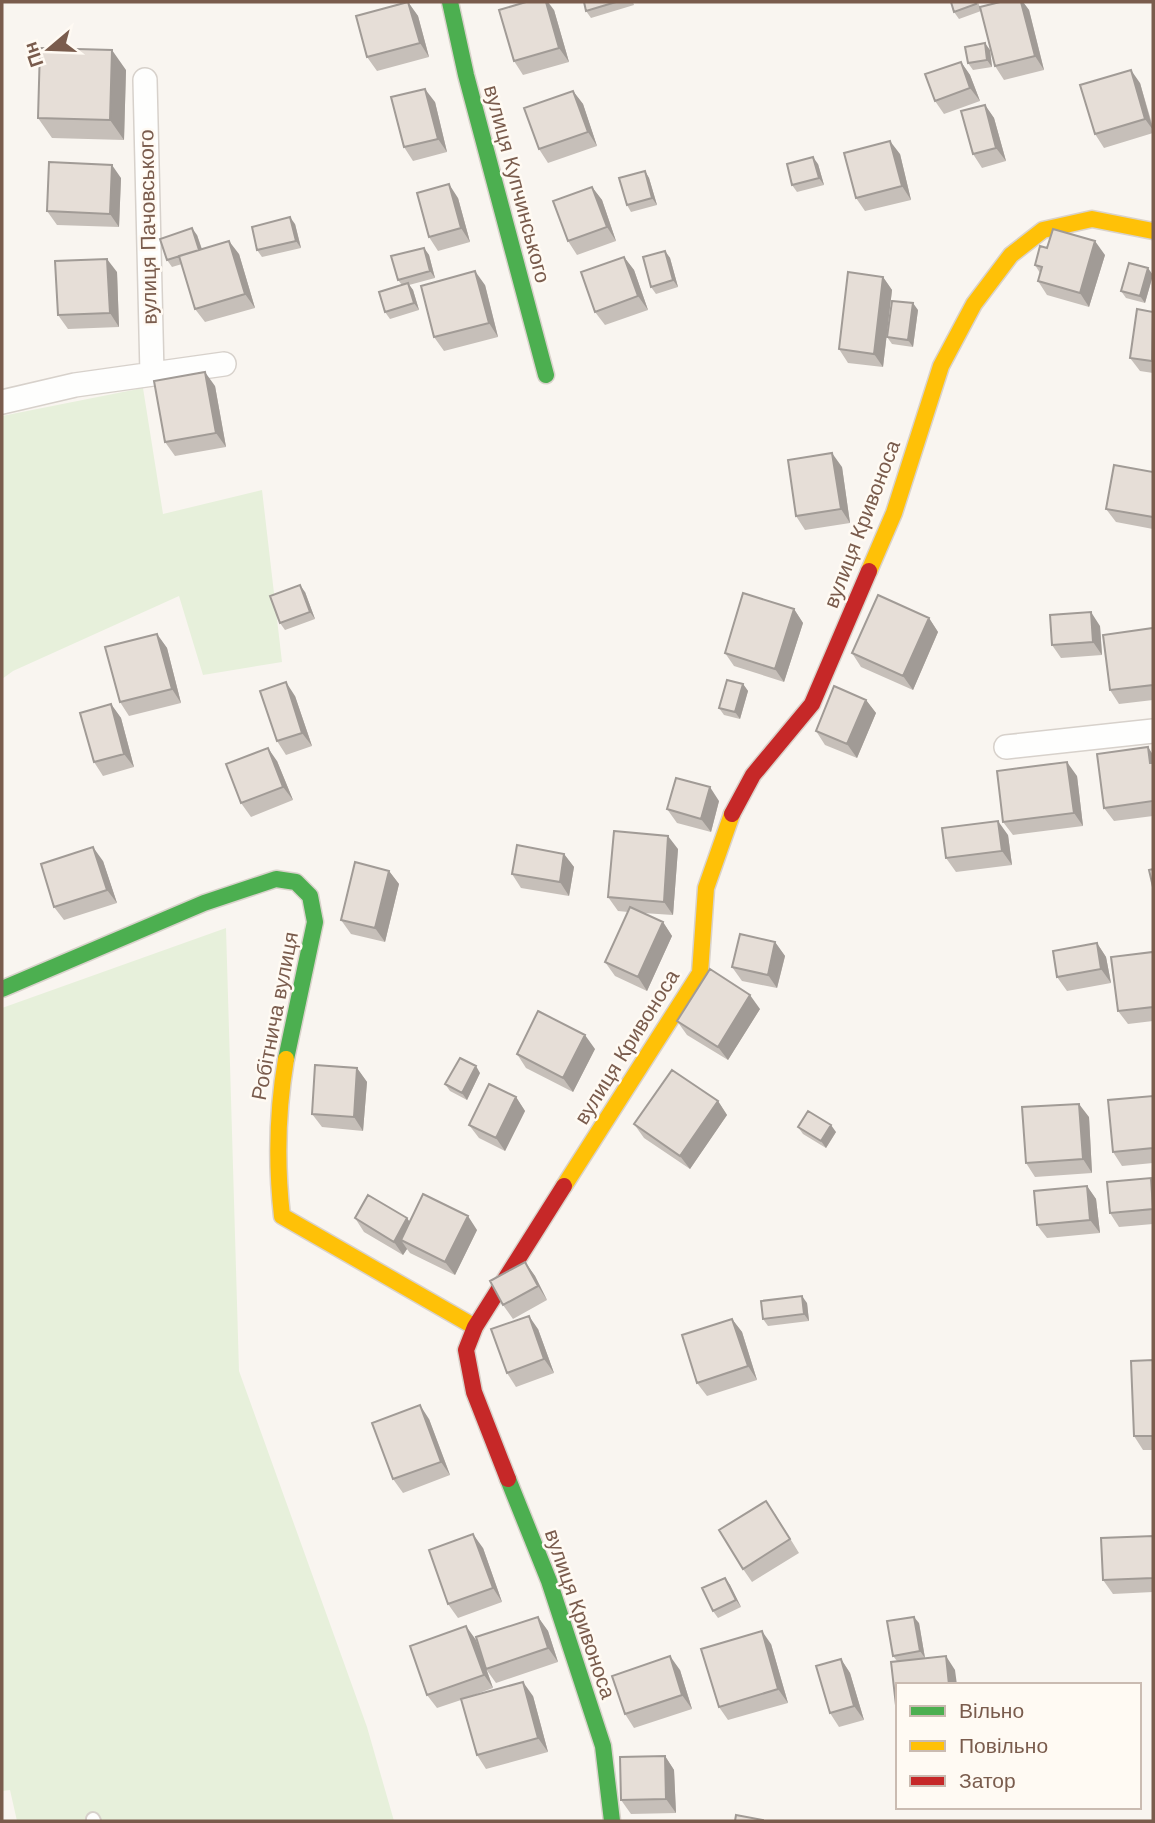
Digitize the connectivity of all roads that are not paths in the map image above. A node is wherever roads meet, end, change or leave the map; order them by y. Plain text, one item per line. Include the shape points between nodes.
1 (450, 2) edge
2 (145, 80) dead end
3 (1153, 230) edge
4 (224, 364) dead end
5 (152, 374) junction
6 (546, 376) dead end
7 (2, 402) edge
8 (1153, 731) edge
9 (1006, 747) dead end
10 (2, 989) edge
11 (475, 1327) junction
12 (612, 1821) edge

1 - 6 street, вулиця Купчинського
2 - 5 street, вулиця Пачовського
3 - 11 street, вулиця Кривоноса via 1092,219 1043,230 1011,255 974,304 941,366 894,513 812,704 753,775 728,822 706,888 699,972
4 - 5 street
5 - 7 street
8 - 9 street
10 - 11 street, Робітнича вулиця via 204,903 276,879 296,881 310,896 315,922 276,1125 282,1216
11 - 12 street, вулиця Кривоноса via 466,1350 474,1392 549,1581 599,1733

